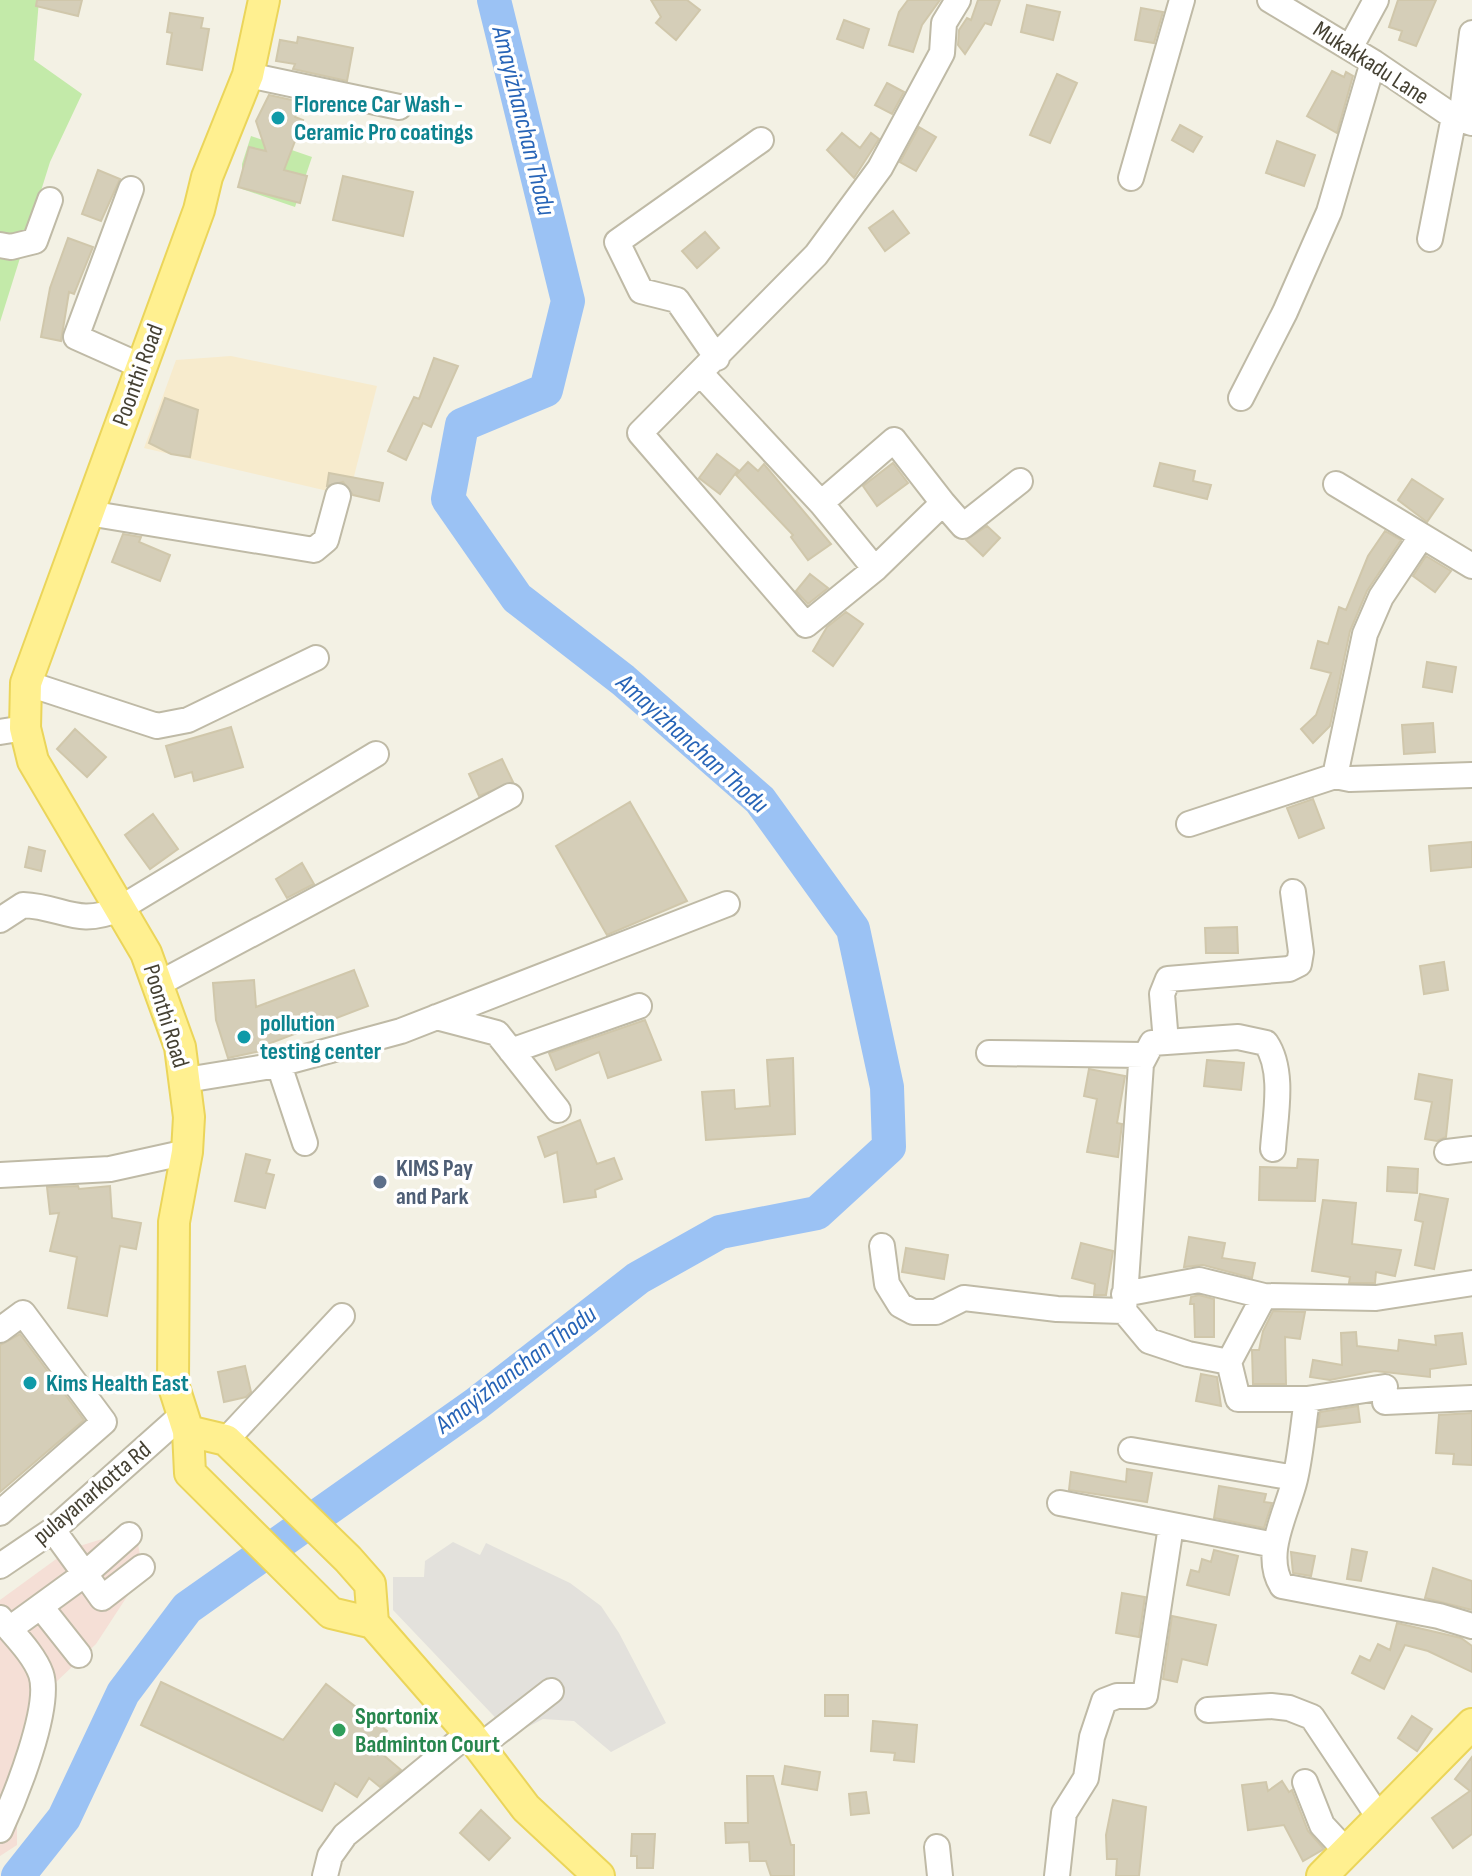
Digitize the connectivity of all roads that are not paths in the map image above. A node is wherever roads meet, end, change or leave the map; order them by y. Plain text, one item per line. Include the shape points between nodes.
1 (264, 0) edge
2 (958, 0) edge
3 (1182, 0) edge
4 (1270, 0) edge
5 (1376, 0) edge
6 (1304, 9) edge
7 (1472, 33) edge
8 (1350, 48) junction
9 (1373, 62) junction
10 (248, 75) junction
11 (399, 107) dead end
12 (1462, 120) edge
13 (761, 140) dead end
14 (1131, 178) dead end
15 (131, 189) dead end
16 (50, 200) dead end
17 (1430, 239) dead end
18 (0, 245) edge
19 (141, 366) junction
20 (709, 366) junction
21 (1241, 398) dead end
22 (1020, 481) dead end
23 (1336, 484) dead end
24 (338, 496) dead end
25 (821, 503) junction
26 (943, 503) junction
27 (88, 513) junction
28 (1421, 537) junction
29 (1472, 566) edge
30 (875, 569) junction
31 (316, 658) dead end
32 (26, 683) junction
33 (12, 730) edge
34 (376, 754) dead end
35 (1472, 775) edge
36 (1335, 776) junction
37 (510, 796) dead end
38 (1189, 824) dead end
39 (1293, 892) dead end
40 (727, 904) dead end
41 (119, 909) junction
42 (0, 920) edge
43 (160, 983) junction
44 (639, 1006) dead end
45 (436, 1017) junction
46 (1166, 1042) junction
47 (511, 1051) junction
48 (989, 1053) dead end
49 (1144, 1055) junction
50 (279, 1065) junction
51 (186, 1080) junction
52 (558, 1110) dead end
53 (305, 1143) dead end
54 (1273, 1149) dead end
55 (1472, 1149) edge
56 (187, 1152) junction
57 (1447, 1152) dead end
58 (0, 1175) edge
59 (882, 1246) dead end
60 (1472, 1283) edge
61 (1264, 1296) junction
62 (1124, 1302) junction
63 (342, 1316) dead end
64 (0, 1330) edge
65 (1229, 1362) junction
66 (1472, 1398) edge
67 (1307, 1399) junction
68 (184, 1424) junction
69 (234, 1448) junction
70 (1131, 1450) dead end
71 (1295, 1478) junction
72 (1060, 1503) dead end
73 (0, 1513) edge
74 (1171, 1526) junction
75 (53, 1530) junction
76 (129, 1535) dead end
77 (1275, 1545) junction
78 (0, 1566) edge
79 (142, 1567) dead end
80 (85, 1574) junction
81 (41, 1607) junction
82 (10, 1620) edge
83 (373, 1623) junction
84 (1472, 1626) edge
85 (79, 1655) dead end
86 (551, 1691) dead end
87 (1208, 1710) dead end
88 (1472, 1724) edge
89 (474, 1740) junction
90 (1305, 1782) dead end
91 (1380, 1819) junction
92 (0, 1830) edge
93 (937, 1847) dead end
94 (1348, 1853) junction
95 (325, 1876) edge
96 (599, 1876) edge
97 (940, 1876) edge
98 (1057, 1876) edge
99 (1323, 1876) edge

1 - 10 main road, Poonthi Road
2 - 20 street via 944,23 942,53 880,168 816,255
3 - 14 street
4 - 6 street, Mukakkadu Lane
5 - 8 street
6 - 8 street, Mukakkadu Lane
7 - 12 street
8 - 9 street, Mukakkadu Lane
9 - 12 street, Mukakkadu Lane
9 - 21 street via 1329,212
10 - 11 street
10 - 19 main road, Poonthi Road
12 - 17 street
13 - 20 street via 617,242 641,291 677,300
15 - 19 street via 76,337
16 - 18 street via 35,241
19 - 27 main road, Poonthi Road
20 - 25 street
20 - 30 street via 640,433 806,625
22 - 26 street via 963,526
23 - 28 street
24 - 27 street via 326,540 314,550
25 - 26 street via 894,440
25 - 30 street
26 - 30 street
27 - 32 main road, Poonthi Road
28 - 29 street
28 - 36 street via 1381,597 1365,634
31 - 32 street via 188,720 157,726
32 - 33 main road, Poonthi Road
33 - 41 main road, Poonthi Road
34 - 41 street
35 - 36 street
36 - 38 street
37 - 43 street
39 - 46 street via 1299,964 1168,979 1162,994
40 - 45 street
41 - 42 street via 84,919 23,905
41 - 43 main road, Poonthi Road
43 - 51 main road, Poonthi Road
44 - 47 street
45 - 47 street via 497,1033
45 - 50 street
46 - 49 street via 1152,1043
46 - 54 street via 1238,1037 1266,1043 1275,1069
47 - 52 street
48 - 49 street
49 - 62 street
50 - 51 street
50 - 53 street
51 - 56 main road, Poonthi Road
55 - 57 street
56 - 58 street via 110,1169
56 - 68 main road, Poonthi Road via 174,1222 173,1384
59 - 62 street via 887,1284 900,1305 913,1312 936,1312 964,1298 1057,1309
60 - 61 street via 1376,1298
61 - 62 street via 1199,1280
61 - 65 street
62 - 65 street via 1149,1341
63 - 69 street
64 - 73 street via 23,1313 104,1422
65 - 67 street via 1238,1399
66 - 67 street via 1385,1394
67 - 71 street
68 - 69 main road
68 - 75 street, pulayanarkotta Rd
68 - 83 main road, Poonthi Road via 190,1473 331,1613
69 - 83 main road via 370,1584
70 - 71 street
71 - 77 street
72 - 74 street
74 - 77 street
74 - 98 street via 1145,1696 1104,1701 1086,1778 1064,1813
75 - 78 street, pulayanarkotta Rd
75 - 80 street
76 - 80 street
77 - 84 street via 1274,1573 1282,1586
79 - 80 street via 102,1598
80 - 81 street
81 - 82 street
81 - 85 street
82 - 92 street via 40,1671 44,1688
83 - 89 main road
86 - 89 street
87 - 91 street via 1289,1708 1312,1717
88 - 91 main road
89 - 95 street via 345,1835 330,1856
89 - 96 main road via 526,1808
90 - 94 street via 1322,1825
91 - 94 main road
93 - 97 street
94 - 99 main road

